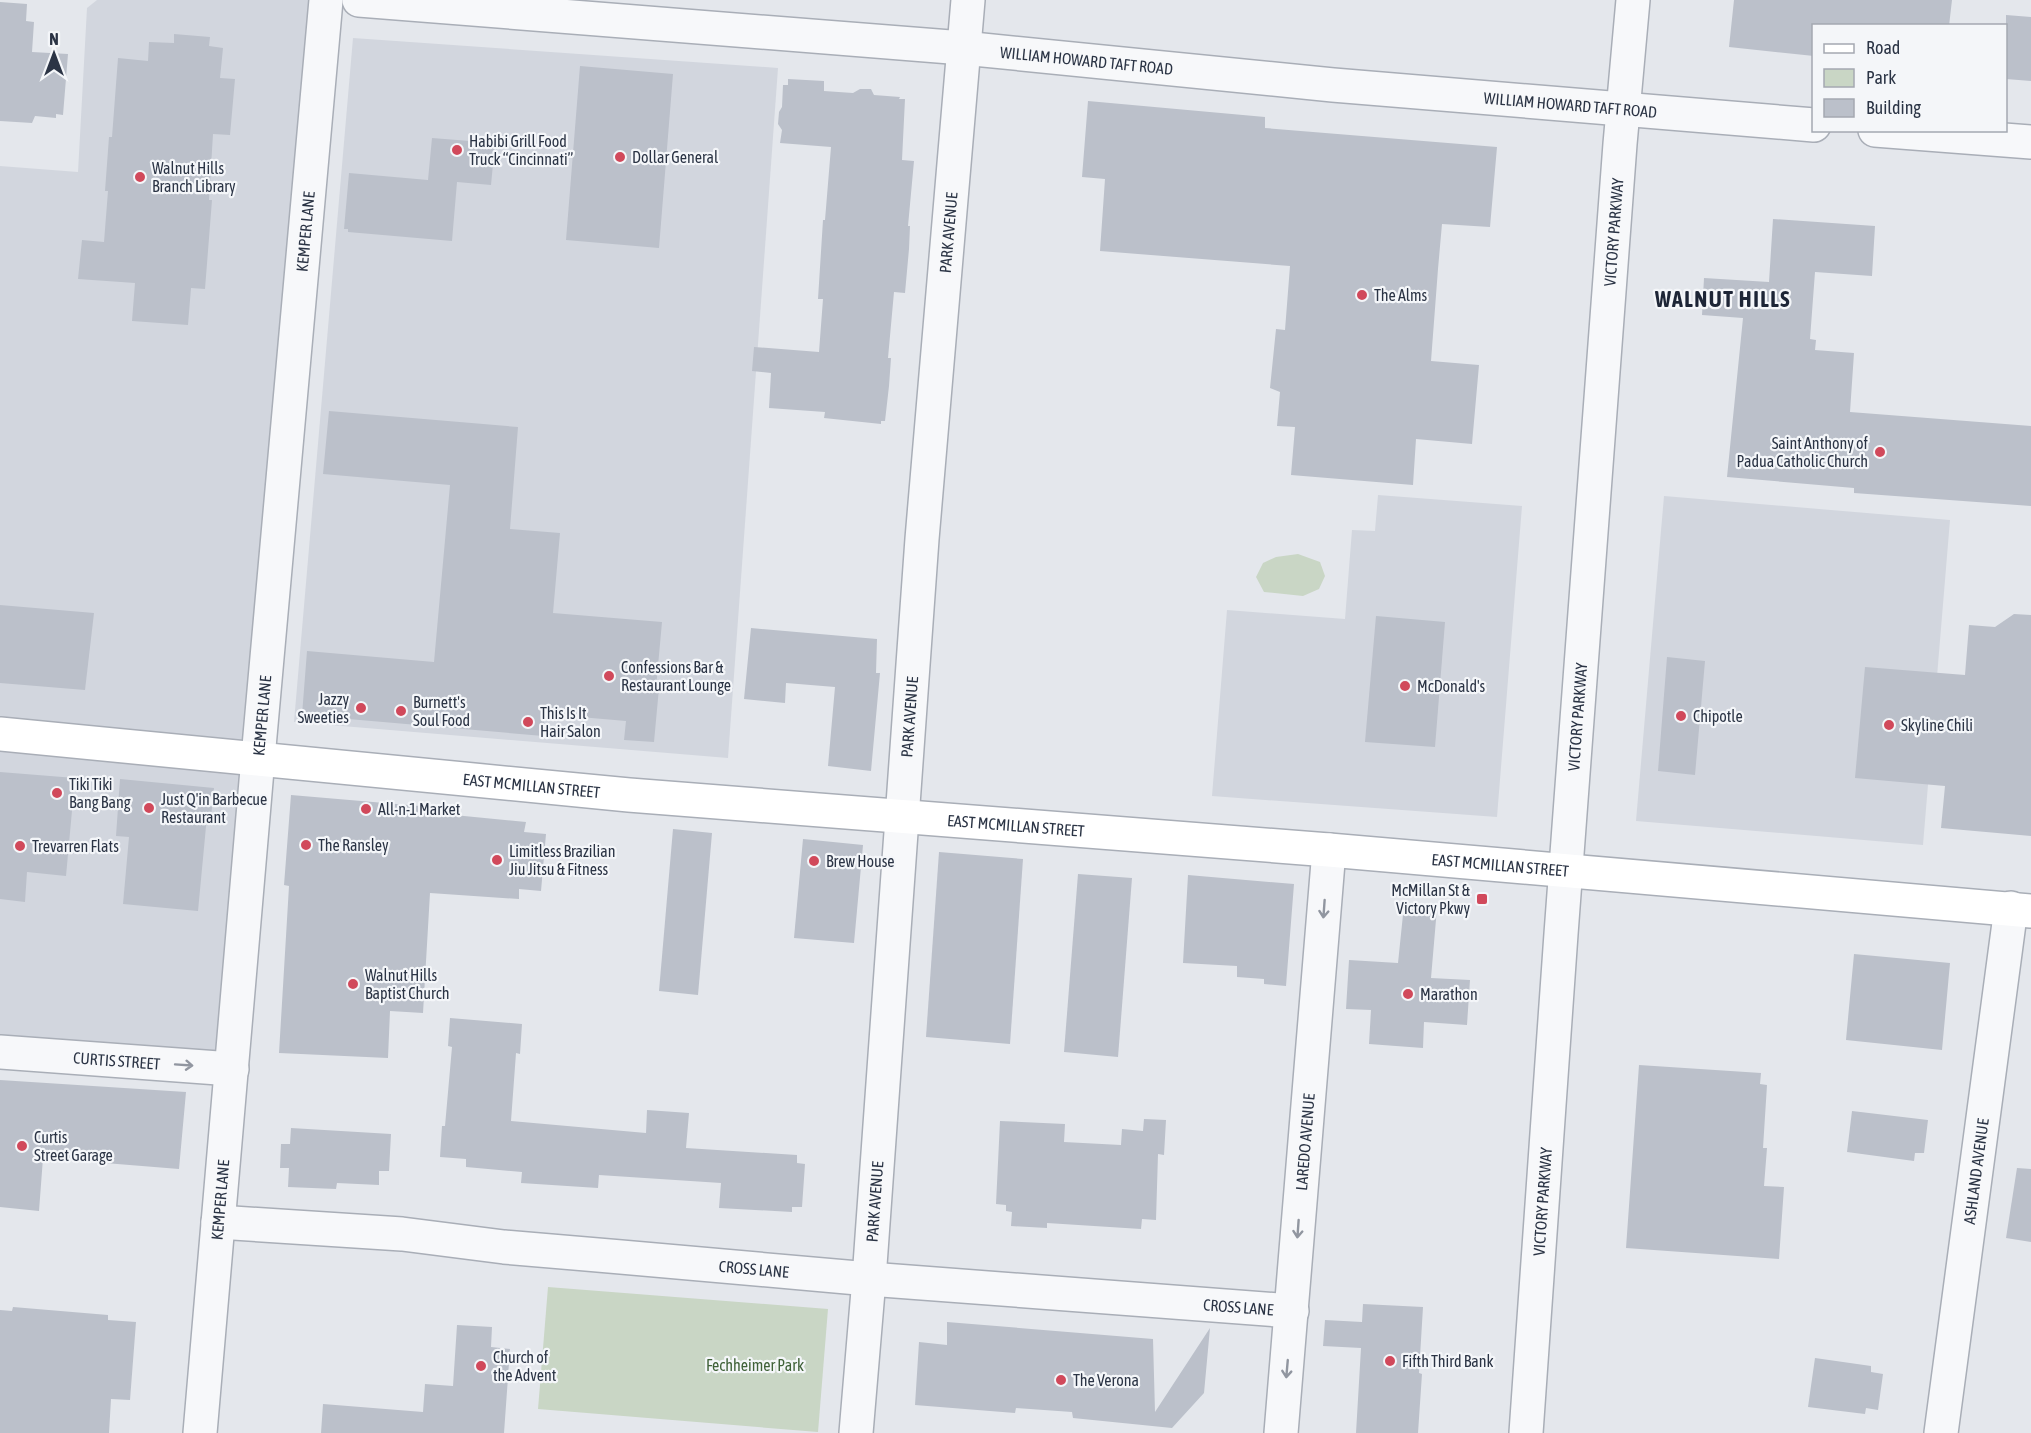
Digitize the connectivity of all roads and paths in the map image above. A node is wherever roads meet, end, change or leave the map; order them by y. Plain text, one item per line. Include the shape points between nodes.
1 (326, 0) edge
2 (359, 0) edge
3 (968, 0) edge
4 (1633, 0) edge
5 (963, 48) junction
6 (1623, 108) junction
7 (1812, 125) edge
8 (1901, 132) edge
9 (2031, 142) edge
10 (0, 734) edge
11 (258, 758) junction
12 (902, 817) junction
13 (1329, 850) junction
14 (1566, 872) junction
15 (2021, 910) edge
16 (0, 1052) edge
17 (232, 1069) junction
18 (218, 1222) junction
19 (869, 1279) junction
20 (1292, 1311) junction
21 (200, 1433) edge
22 (856, 1433) edge
23 (1281, 1433) edge
24 (1526, 1433) edge
25 (1941, 1433) edge

1 - 11 street, KEMPER LANE
2 - 5 street, WILLIAM HOWARD TAFT ROAD
3 - 5 street, PARK AVENUE
4 - 6 street, VICTORY PARKWAY
5 - 6 street, WILLIAM HOWARD TAFT ROAD via 1333,85
5 - 12 street, PARK AVENUE
6 - 7 street, WILLIAM HOWARD TAFT ROAD
6 - 14 street, VICTORY PARKWAY
8 - 9 street
10 - 11 main road, EAST MCMILLAN STREET
11 - 12 main road, EAST MCMILLAN STREET
11 - 17 street, KEMPER LANE
12 - 13 main road, EAST MCMILLAN STREET
12 - 19 street, PARK AVENUE
13 - 14 main road, EAST MCMILLAN STREET
13 -> 20 street, LAREDO AVENUE
14 - 15 main road, EAST MCMILLAN STREET
14 - 24 street, VICTORY PARKWAY
15 - 25 street, ASHLAND AVENUE
16 -> 17 street, CURTIS STREET
17 - 18 street, KEMPER LANE
18 - 19 street, CROSS LANE via 402,1234 504,1247
18 - 21 street, KEMPER LANE
19 - 20 street, CROSS LANE
19 - 22 street, PARK AVENUE
20 -> 23 street, LAREDO AVENUE

